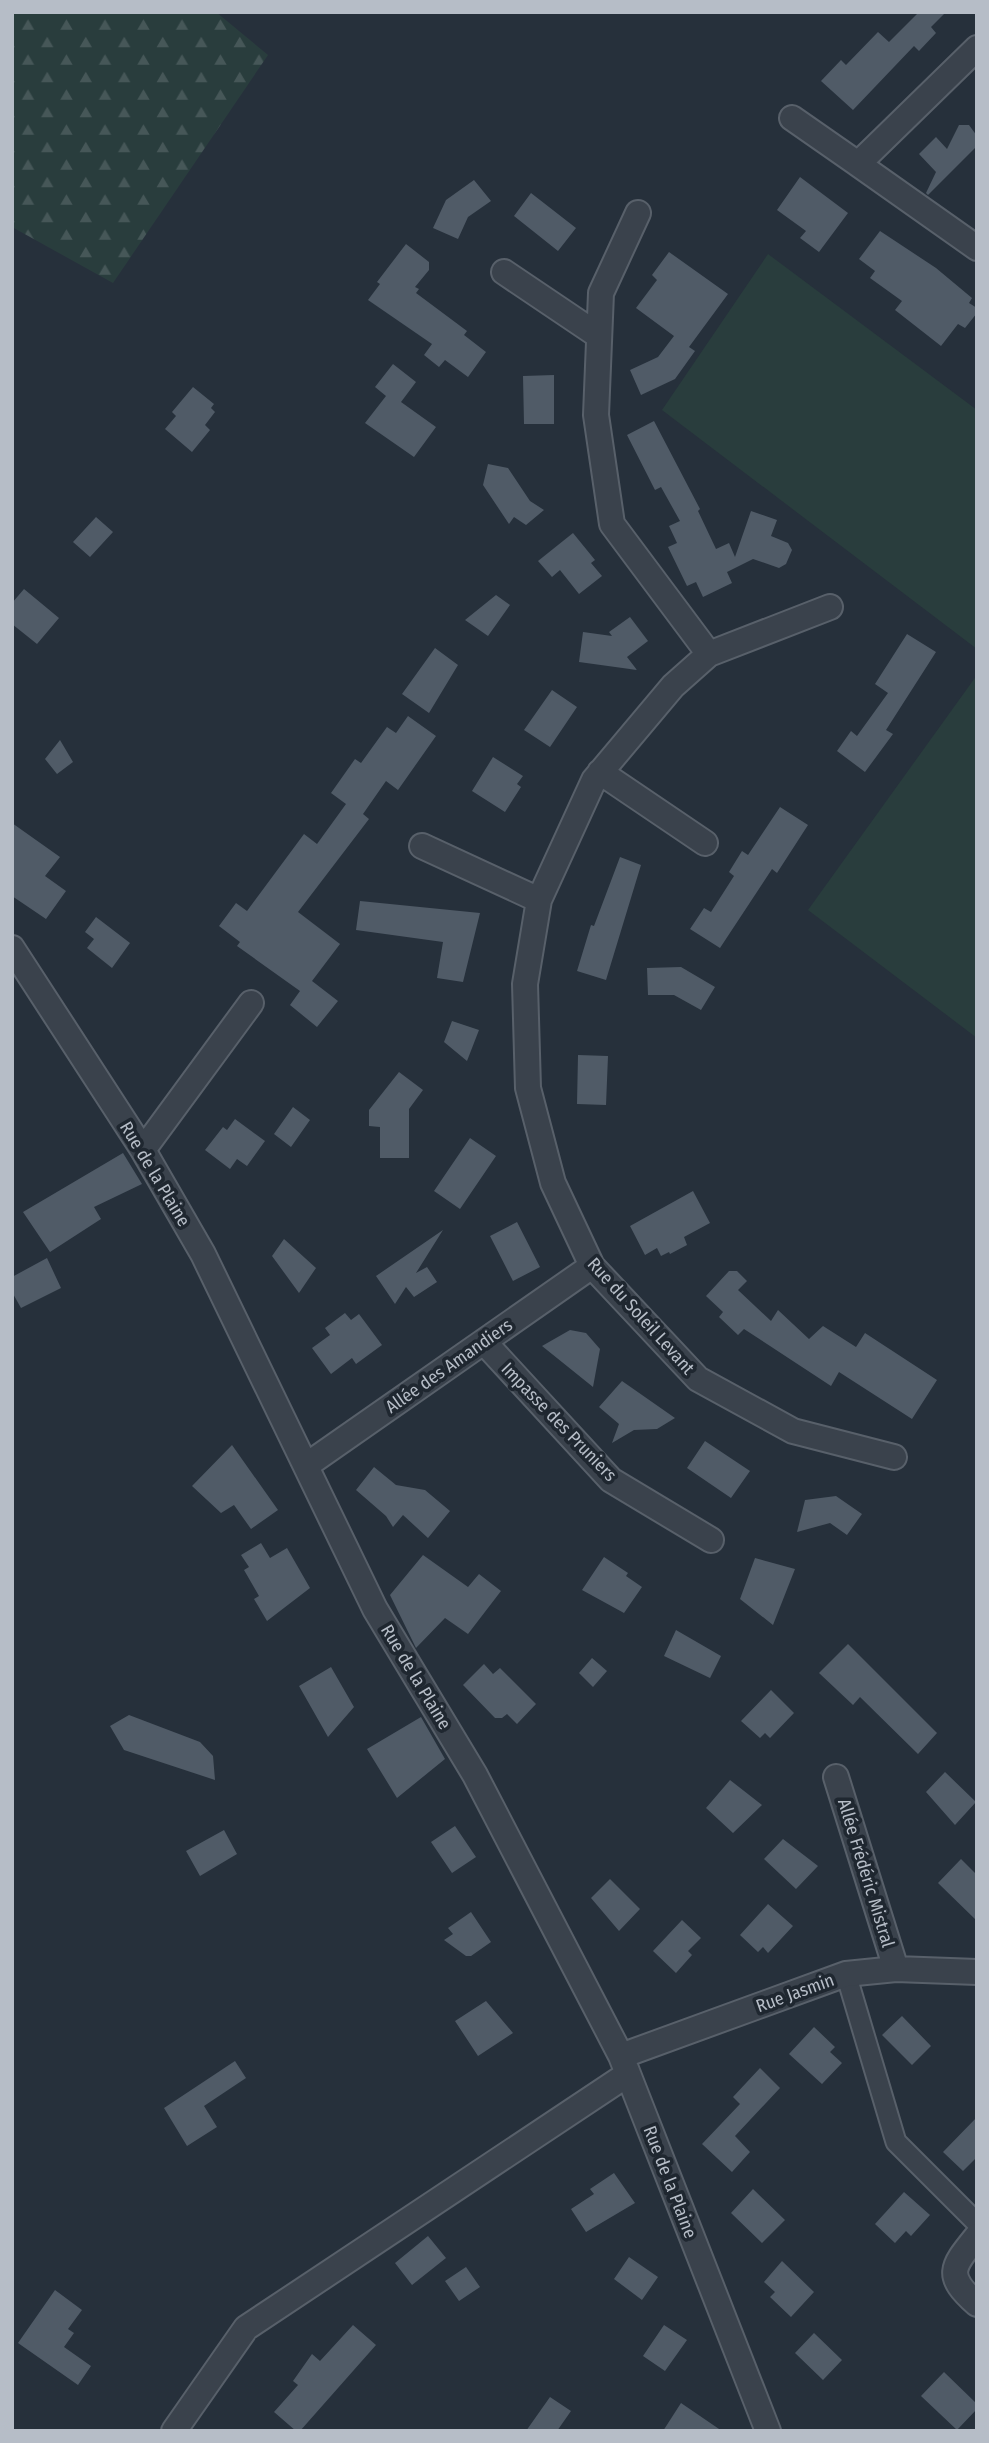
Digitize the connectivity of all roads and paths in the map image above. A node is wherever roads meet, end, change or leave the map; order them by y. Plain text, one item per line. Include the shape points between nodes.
1 (977, 48) edge
2 (792, 118) dead end
3 (858, 163) junction
4 (638, 213) dead end
5 (977, 247) edge
6 (504, 272) dead end
7 (599, 336) junction
8 (830, 607) dead end
9 (709, 654) junction
10 (600, 772) junction
11 (705, 843) dead end
12 (422, 846) dead end
13 (539, 900) junction
14 (12, 948) edge
15 (251, 1003) dead end
16 (143, 1150) junction
17 (592, 1266) junction
18 (484, 1342) junction
19 (894, 1457) dead end
20 (307, 1465) junction
21 (711, 1540) dead end
22 (836, 1777) dead end
23 (896, 1969) junction
24 (977, 1972) edge
25 (846, 1974) junction
26 (624, 2065) junction
27 (977, 2223) edge
28 (976, 2237) edge
29 (977, 2304) edge
30 (174, 2431) edge
31 (768, 2431) edge

1 - 3 street
2 - 3 street
3 - 5 street
4 - 7 street via 601,293
6 - 7 street
7 - 9 street via 596,415 612,524
8 - 9 street, Rue du Soleil Levant
9 - 10 street, Rue du Soleil Levant via 673,685
10 - 11 street
10 - 13 street, Rue du Soleil Levant
12 - 13 street
13 - 17 street, Rue du Soleil Levant via 525,984 528,1088 553,1183
14 - 16 street, Rue de la Plaine
15 - 16 street
16 - 20 street, Rue de la Plaine via 203,1254
17 - 18 street, Allée des Amandiers
17 - 19 street, Rue du Soleil Levant via 698,1379 793,1431
18 - 20 street, Allée des Amandiers
18 - 21 street, Impasse des Pruniers via 611,1480
20 - 26 street, Rue de la Plaine via 375,1609 475,1775
22 - 23 street, Allée Frédéric Mistral
23 - 24 street, Rue Jasmin
23 - 25 street, Rue Jasmin
25 - 26 street, Rue Jasmin
25 - 27 street via 897,2142
26 - 30 street, Rue Jasmin via 246,2328
26 - 31 street, Rue de la Plaine
28 - 29 street via 953,2273 959,2288

